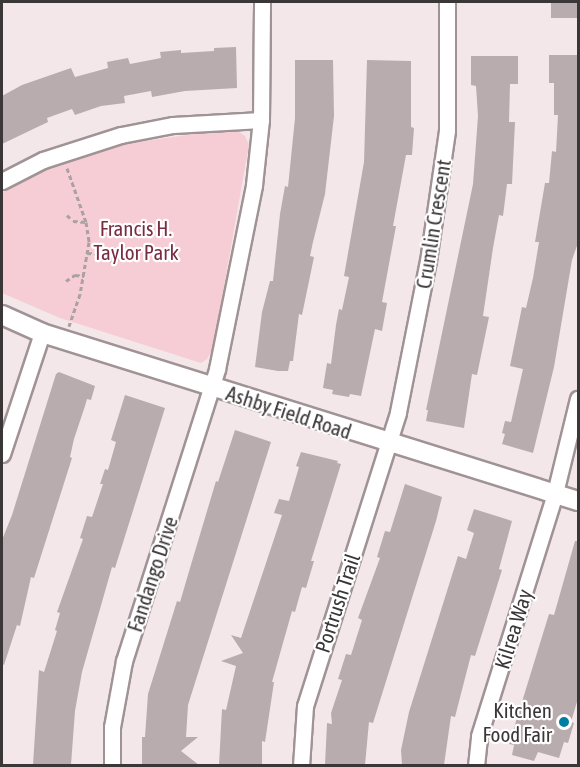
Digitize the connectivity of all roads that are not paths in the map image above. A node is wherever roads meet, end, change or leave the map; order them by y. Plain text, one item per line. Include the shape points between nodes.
1 (262, 2) edge
2 (447, 2) edge
3 (261, 120) junction
4 (2, 181) edge
5 (2, 315) edge
6 (42, 333) junction
7 (212, 387) junction
8 (579, 399) edge
9 (388, 443) junction
10 (2, 454) edge
11 (555, 494) junction
12 (579, 501) edge
13 (112, 765) edge
14 (301, 765) edge
15 (476, 765) edge

1 - 3 street
2 - 9 street, Crumlin Crescent via 447,130 443,172 398,412
3 - 4 street via 173,125 120,135 54,156
3 - 7 street via 254,185
5 - 6 street, Ashby Field Road
6 - 7 street, Ashby Field Road
6 - 10 street
7 - 9 street, Ashby Field Road
7 - 13 street, Fandango Drive via 124,661 112,727
8 - 11 street, Kilrea Way
9 - 11 street, Ashby Field Road
9 - 14 street, Portrush Trail via 307,698 301,730
11 - 12 street, Ashby Field Road
11 - 15 street, Kilrea Way via 479,736

